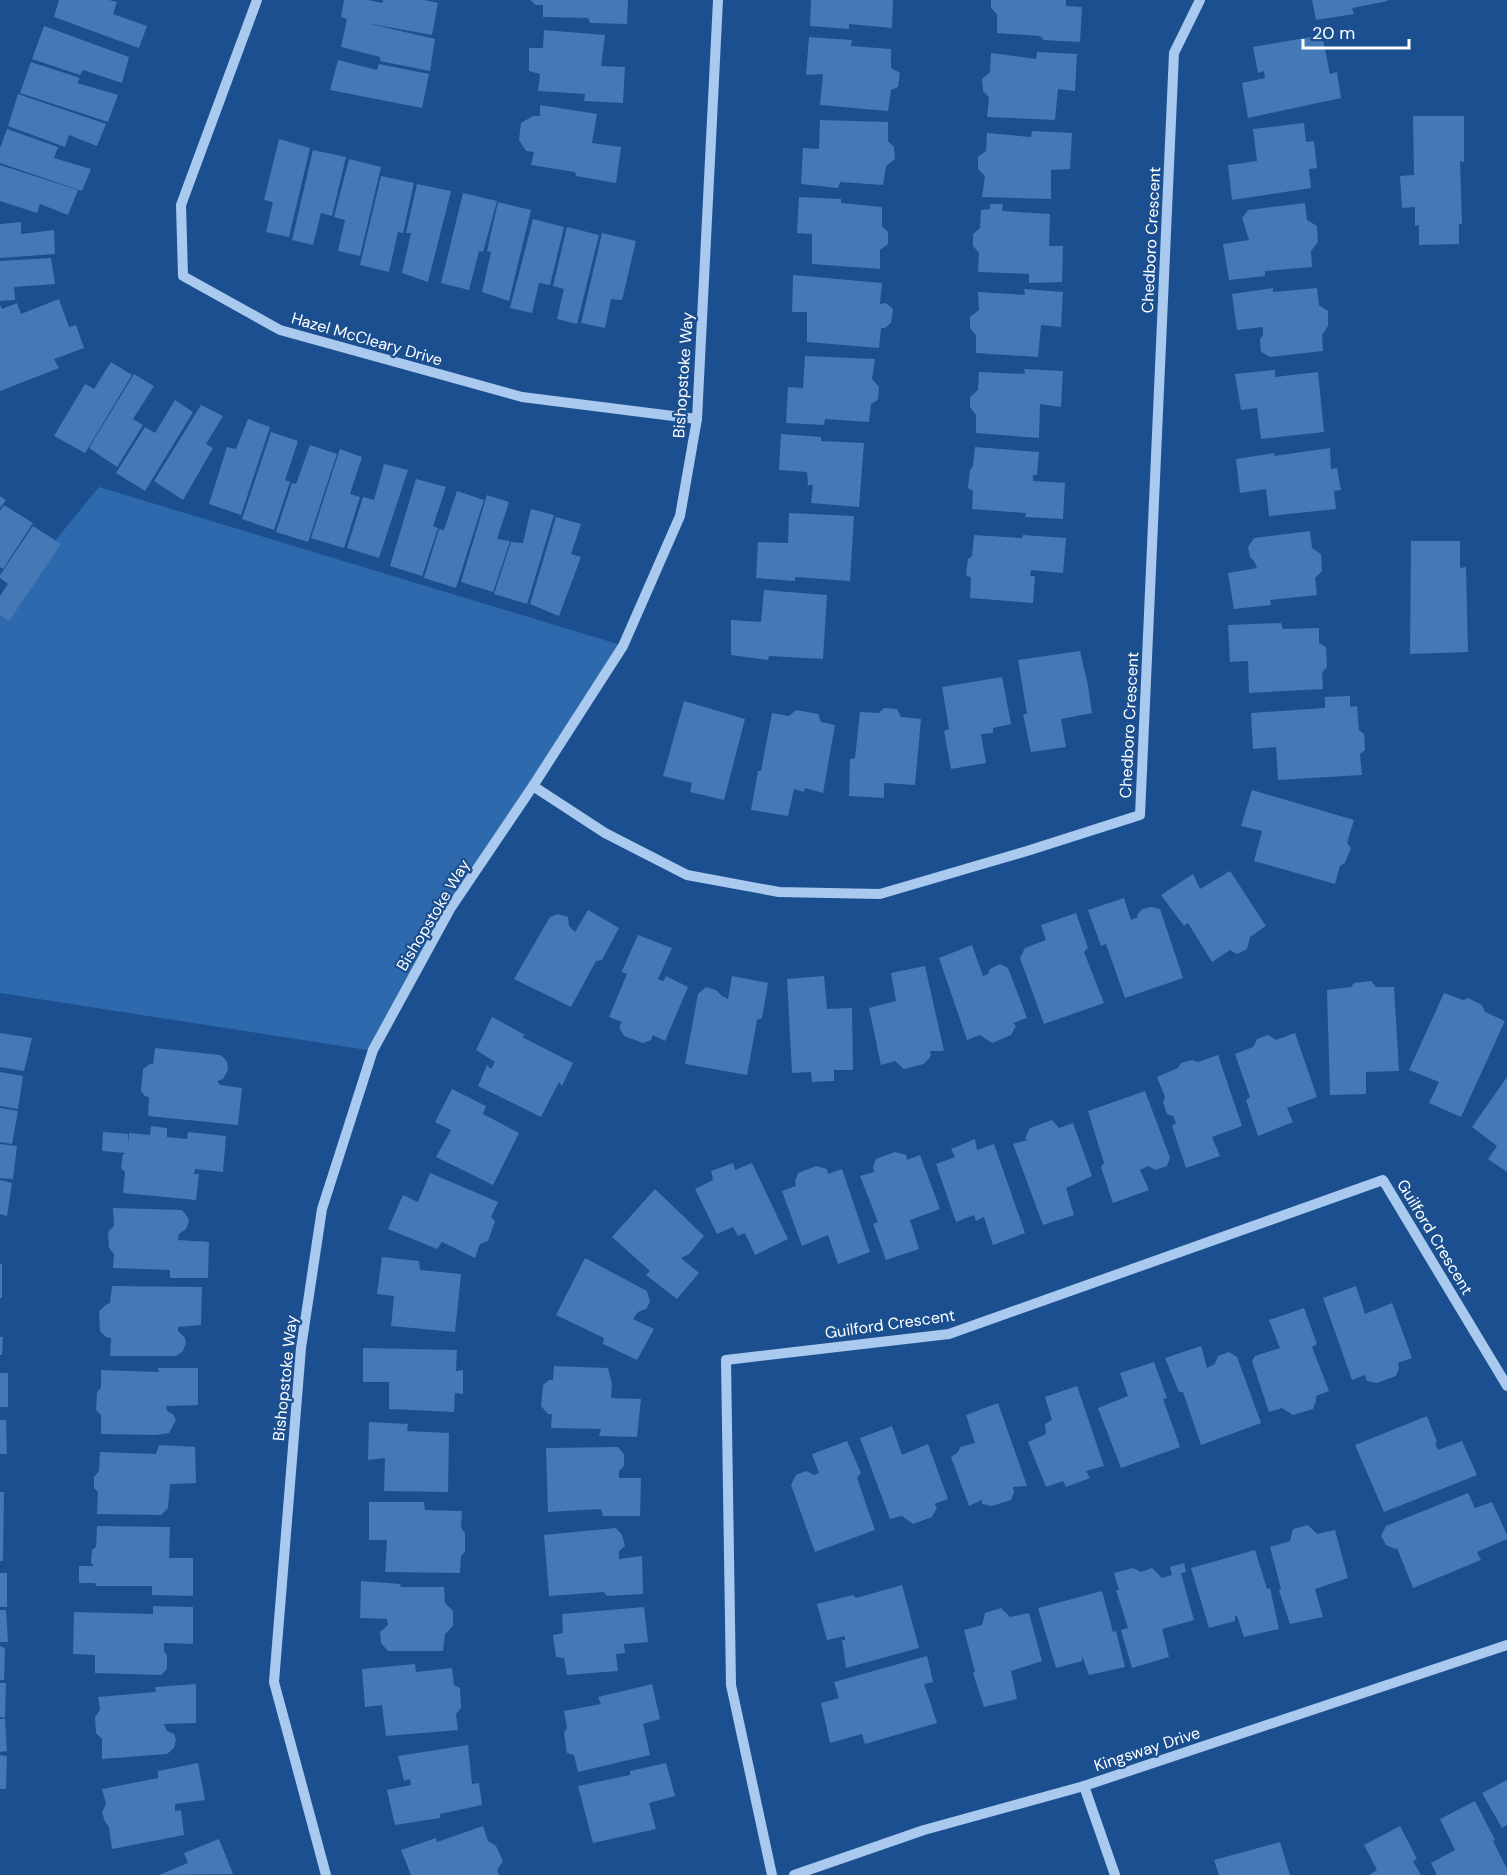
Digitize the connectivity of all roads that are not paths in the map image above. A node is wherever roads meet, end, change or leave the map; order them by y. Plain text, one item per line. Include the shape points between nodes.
1 (257, 0) edge
2 (718, 0) edge
3 (1200, 0) edge
4 (697, 419) junction
5 (533, 786) junction
6 (1507, 1386) edge
7 (1507, 1646) edge
8 (1084, 1786) junction
9 (326, 1875) edge
10 (772, 1875) edge
11 (794, 1875) edge
12 (1116, 1875) edge

1 - 4 street, Hazel McCleary Drive via 181,205 183,276 280,330 522,398
2 - 4 street, Bishopstoke Way
3 - 5 street, Chedboro Crescent via 1174,53 1140,815 880,894 779,892 687,875 605,833
4 - 5 street, Bishopstoke Way via 680,516 632,625
5 - 9 street, Bishopstoke Way via 450,909 373,1050 322,1209 301,1348 274,1682
6 - 10 street, Guilford Crescent via 1383,1180 949,1334 726,1360 731,1685
7 - 8 street, Kingsway Drive
8 - 11 street, Kingsway Drive via 924,1830
8 - 12 street

